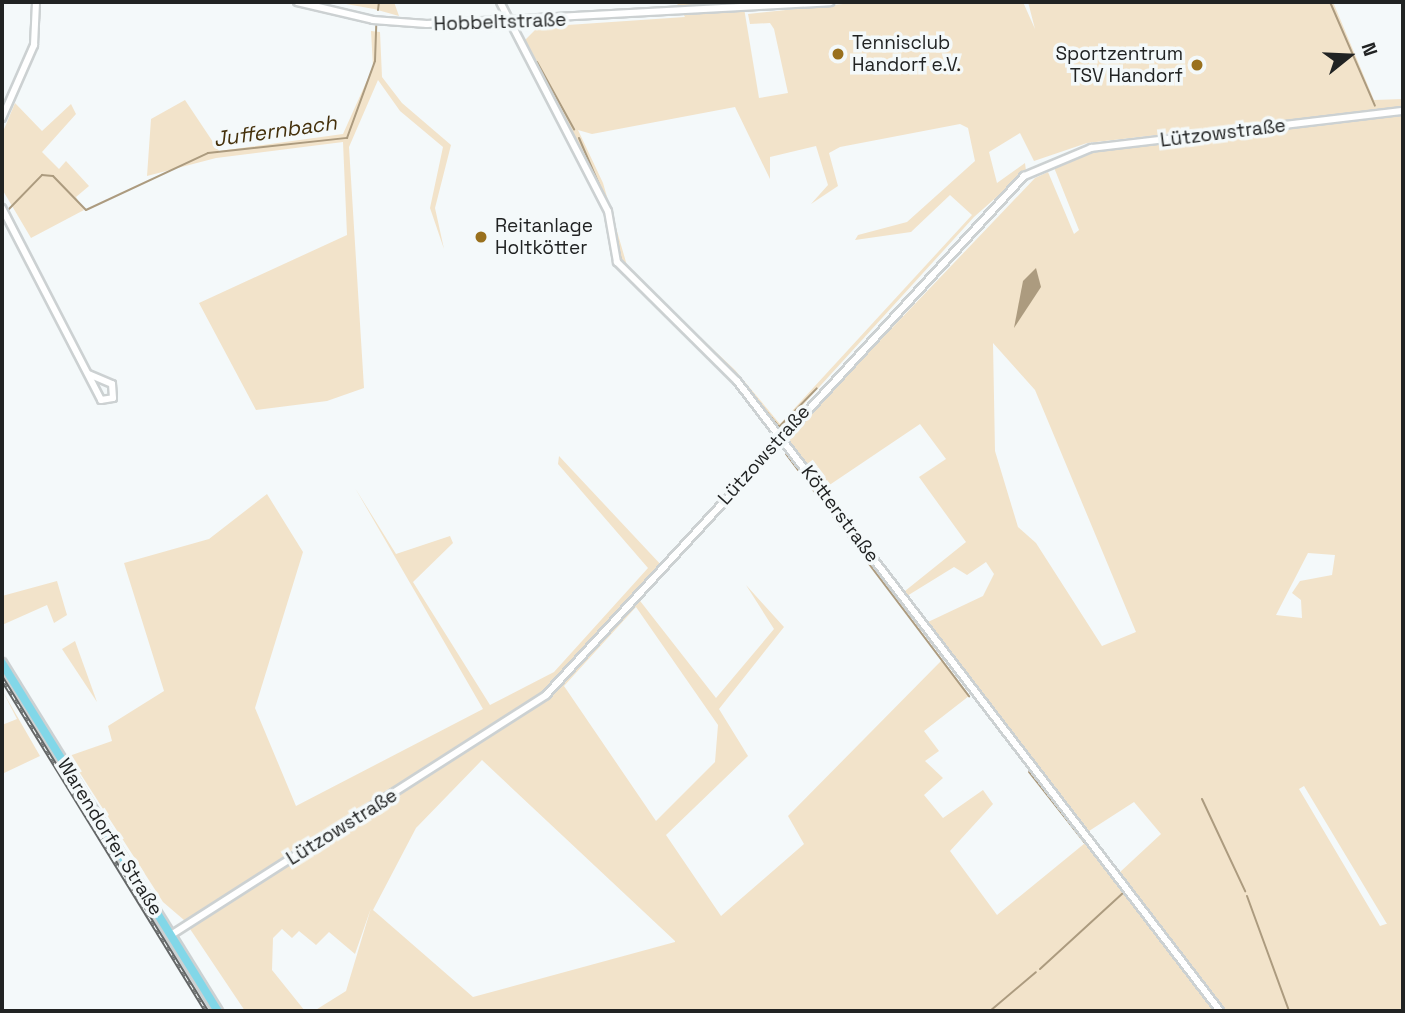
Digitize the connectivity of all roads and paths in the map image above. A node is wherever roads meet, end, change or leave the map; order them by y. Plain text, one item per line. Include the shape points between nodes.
1 (36, 2) edge
2 (297, 2) edge
3 (500, 2) edge
4 (830, 2) edge
5 (746, 5) edge
6 (511, 22) junction
7 (1403, 111) edge
8 (2, 118) edge
9 (2, 208) edge
10 (5, 224) edge
11 (89, 374) junction
12 (781, 437) junction
13 (2, 663) edge
14 (171, 935) junction
15 (218, 1011) edge
16 (1220, 1011) edge

1 - 8 street via 34,45
2 - 6 street, Hobbeltstraße via 405,23
3 - 6 street, Kötterstraße
4 - 5 street, Hobbeltstraße
5 - 6 street, Hobbeltstraße
6 - 12 street, Kötterstraße via 608,211 617,262 737,381
7 - 12 street, Lützowstraße via 1090,148 1046,163 1000,195
9 - 10 street
10 - 11 street
11 - 11 street via 101,400 113,398 112,384
12 - 14 street, Lützowstraße via 546,695
12 - 16 street, Kötterstraße
13 - 14 main road, Warendorfer Straße
14 - 15 main road, Warendorfer Straße

